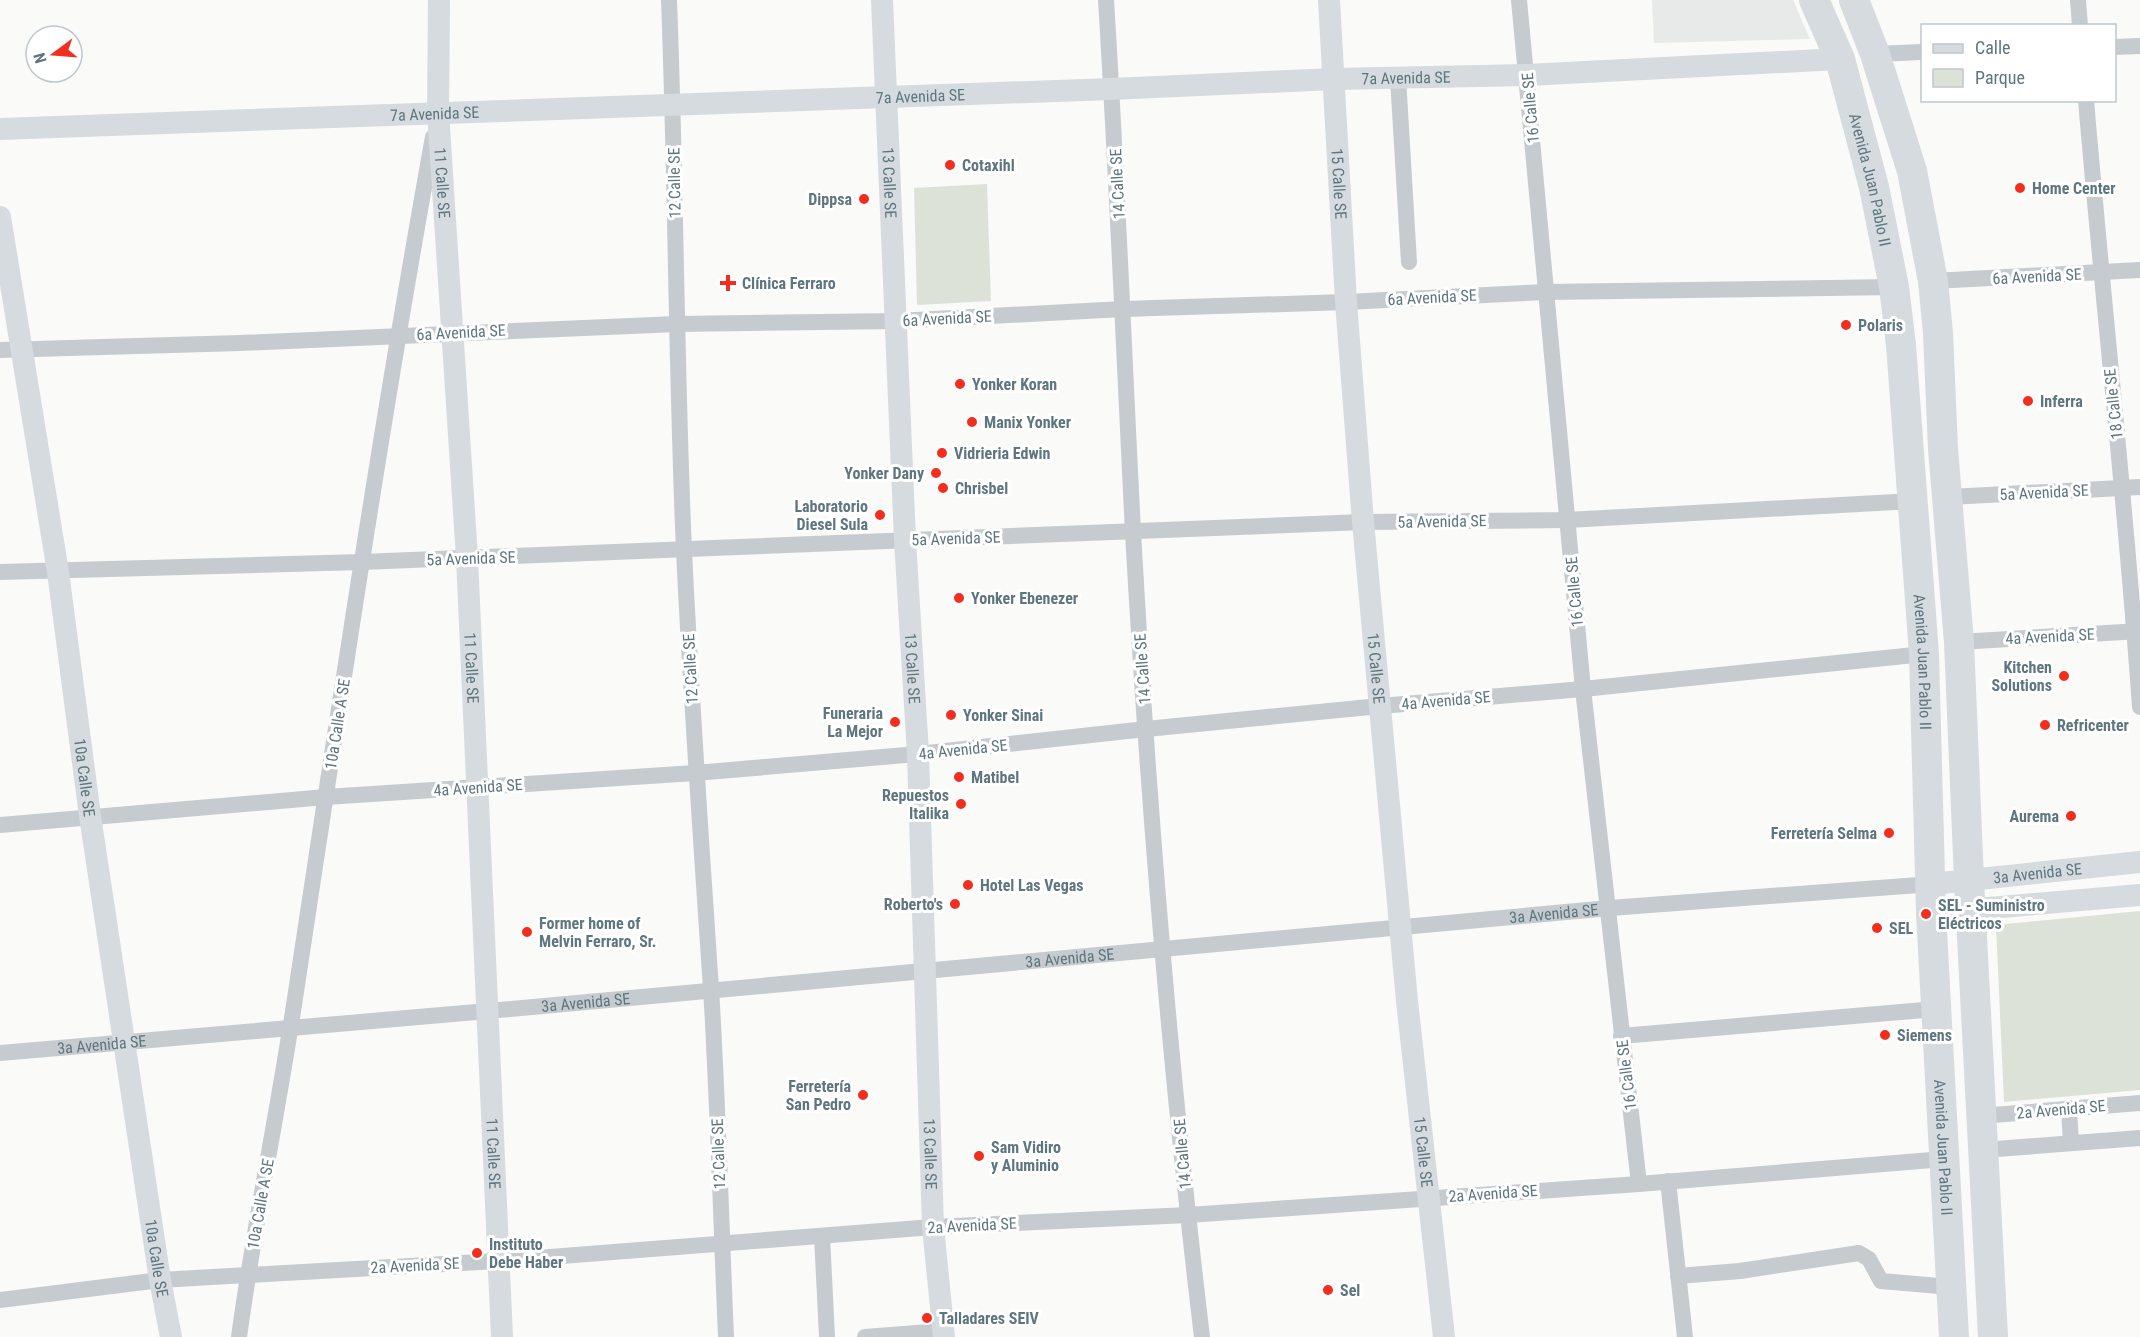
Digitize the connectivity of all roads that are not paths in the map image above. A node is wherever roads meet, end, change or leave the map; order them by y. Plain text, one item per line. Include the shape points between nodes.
1 (439, 0) edge
2 (669, 0) edge
3 (882, 0) edge
4 (1106, 0) edge
5 (1329, 0) edge
6 (1519, 0) edge
7 (1814, 0) edge
8 (1854, 0) edge
9 (2078, 0) edge
10 (2080, 24) edge
11 (2116, 46) edge
12 (2140, 46) edge
13 (1921, 52) edge
14 (1875, 54) junction
15 (1840, 59) junction
16 (1527, 75) junction
17 (1398, 78) junction
18 (1334, 79) junction
19 (1111, 89) junction
20 (887, 97) junction
21 (2086, 102) edge
22 (673, 104) junction
23 (438, 112) junction
24 (0, 129) edge
25 (0, 217) edge
26 (1409, 262) dead end
27 (2140, 270) edge
28 (2100, 273) junction
29 (1933, 281) junction
30 (1894, 287) junction
31 (1546, 292) junction
32 (1346, 302) junction
33 (1124, 309) junction
34 (897, 321) junction
35 (677, 324) junction
36 (452, 333) junction
37 (397, 335) junction
38 (11, 349) edge
39 (2140, 487) edge
40 (2122, 488) junction
41 (1949, 496) junction
42 (1913, 501) junction
43 (1567, 520) junction
44 (1363, 522) junction
45 (1133, 532) junction
46 (905, 540) junction
47 (684, 549) junction
48 (467, 558) junction
49 (362, 562) junction
50 (0, 572) edge
51 (58, 572) junction
52 (2138, 631) edge
53 (1959, 642) junction
54 (1924, 654) junction
55 (1583, 689) junction
56 (1380, 705) junction
57 (2140, 707) edge
58 (1146, 729) junction
59 (918, 754) junction
60 (695, 773) junction
61 (476, 787) junction
62 (326, 797) junction
63 (90, 816) junction
64 (0, 825) edge
65 (2140, 862) edge
66 (1969, 880) junction
67 (2140, 894) edge
68 (1931, 898) junction
69 (1610, 908) junction
70 (1970, 909) junction
71 (1401, 928) junction
72 (1163, 950) junction
73 (926, 971) junction
74 (711, 991) junction
75 (1936, 1009) junction
76 (488, 1011) junction
77 (291, 1028) junction
78 (1621, 1036) junction
79 (124, 1042) junction
80 (0, 1053) edge
81 (2140, 1103) edge
82 (2069, 1108) junction
83 (1981, 1116) junction
84 (2140, 1138) edge
85 (2071, 1143) junction
86 (1983, 1150) junction
87 (1944, 1159) junction
88 (1668, 1181) junction
89 (1639, 1184) junction
90 (1428, 1197) junction
91 (1188, 1215) junction
92 (933, 1227) junction
93 (822, 1236) junction
94 (722, 1244) junction
95 (498, 1261) junction
96 (247, 1275) junction
97 (1678, 1276) junction
98 (160, 1280) junction
99 (1951, 1287) junction
100 (0, 1300) edge
101 (944, 1334) edge
102 (171, 1337) edge
103 (239, 1337) edge
104 (502, 1337) edge
105 (726, 1337) edge
106 (827, 1337) edge
107 (866, 1337) edge
108 (1202, 1337) edge
109 (1444, 1337) edge
110 (1685, 1337) edge
111 (1954, 1337) edge
112 (1993, 1337) edge

1 - 23 street, 11 Calle SE
2 - 22 street, 12 Calle SE
3 - 20 street, 13 Calle SE
4 - 19 street, 14 Calle SE
5 - 18 street, 15 Calle SE
6 - 16 street, 16 Calle SE
7 - 15 highway, Avenida Juan Pablo II
8 - 14 highway
9 - 10 street
11 - 12 street
13 - 14 street
14 - 29 highway via 1912,171
15 - 16 street, 7a Avenida SE
15 - 30 highway, Avenida Juan Pablo II via 1874,188
16 - 17 street, 7a Avenida SE
16 - 31 street, 16 Calle SE
17 - 18 street, 7a Avenida SE
17 - 26 street
18 - 19 street, 7a Avenida SE
18 - 32 street, 15 Calle SE
19 - 20 street, 7a Avenida SE
19 - 33 street, 14 Calle SE
20 - 22 street, 7a Avenida SE
20 - 34 street, 13 Calle SE
21 - 28 street, 18 Calle SE
22 - 23 street, 7a Avenida SE
22 - 35 street, 12 Calle SE
23 - 24 street, 7a Avenida SE
23 - 36 street, 11 Calle SE
23 - 37 street, 10a Calle A SE
25 - 38 street, 10a Calle SE
27 - 28 street, 6a Avenida SE
28 - 29 street, 6a Avenida SE
28 - 40 street, 18 Calle SE
29 - 41 highway
30 - 31 street, 6a Avenida SE
30 - 42 highway, Avenida Juan Pablo II
31 - 32 street, 6a Avenida SE
31 - 43 street, 16 Calle SE
32 - 33 street, 6a Avenida SE
32 - 44 street, 15 Calle SE
33 - 34 street, 6a Avenida SE
33 - 45 street, 14 Calle SE
34 - 35 street, 6a Avenida SE
34 - 46 street, 13 Calle SE
35 - 36 street, 6a Avenida SE
35 - 47 street, 12 Calle SE
36 - 37 street, 6a Avenida SE
36 - 48 street, 11 Calle SE
37 - 38 street, 6a Avenida SE
37 - 49 street, 10a Calle A SE
38 - 51 street, 10a Calle SE
39 - 40 street, 5a Avenida SE
40 - 41 street, 5a Avenida SE
40 - 52 street, 18 Calle SE
41 - 53 highway
42 - 43 street, 5a Avenida SE
42 - 54 highway, Avenida Juan Pablo II
43 - 44 street, 5a Avenida SE
43 - 55 street, 16 Calle SE
44 - 45 street, 5a Avenida SE
44 - 56 street, 15 Calle SE
45 - 46 street, 5a Avenida SE
45 - 58 street, 14 Calle SE
46 - 47 street, 5a Avenida SE
46 - 59 street, 13 Calle SE
47 - 48 street, 5a Avenida SE
47 - 60 street, 12 Calle SE
48 - 49 street, 5a Avenida SE
48 - 61 street, 11 Calle SE
49 - 51 street, 5a Avenida SE
49 - 62 street, 10a Calle A SE
50 - 51 street, 5a Avenida SE
51 - 63 street, 10a Calle SE
52 - 53 street, 4a Avenida SE
52 - 57 street, 18 Calle SE
53 - 66 highway
54 - 55 street, 4a Avenida SE
54 - 68 highway, Avenida Juan Pablo II
55 - 56 street, 4a Avenida SE
55 - 69 street, 16 Calle SE
56 - 58 street, 4a Avenida SE
56 - 71 street, 15 Calle SE
58 - 59 street, 4a Avenida SE
58 - 72 street, 14 Calle SE
59 - 60 street, 4a Avenida SE
59 - 73 street, 13 Calle SE
60 - 61 street, 4a Avenida SE
60 - 74 street, 12 Calle SE
61 - 62 street, 4a Avenida SE
61 - 76 street, 11 Calle SE
62 - 63 street, 4a Avenida SE
62 - 77 street, 10a Calle A SE
63 - 64 street, 4a Avenida SE
63 - 79 street, 10a Calle SE
65 - 66 street, 3a Avenida SE
66 - 68 street, 3a Avenida SE
66 - 70 highway
67 - 70 street, 3a Avenida SE
68 - 69 street, 3a Avenida SE
68 - 70 street, 3a Avenida SE
68 - 75 highway, Avenida Juan Pablo II
69 - 71 street, 3a Avenida SE
69 - 78 street, 16 Calle SE
70 - 83 highway
71 - 72 street, 3a Avenida SE
71 - 90 street, 15 Calle SE
72 - 73 street, 3a Avenida SE
72 - 91 street, 14 Calle SE
73 - 74 street, 3a Avenida SE
73 - 92 street, 13 Calle SE
74 - 76 street, 3a Avenida SE
74 - 94 street, 12 Calle SE
75 - 78 street
75 - 87 highway, Avenida Juan Pablo II
76 - 77 street, 3a Avenida SE
76 - 95 street, 11 Calle SE
77 - 79 street, 3a Avenida SE
77 - 96 street, 10a Calle A SE
78 - 89 street, 16 Calle SE
79 - 80 street, 3a Avenida SE
79 - 98 street, 10a Calle SE
81 - 82 street, 2a Avenida SE
82 - 83 street, 2a Avenida SE
82 - 85 street
83 - 86 highway
84 - 85 street
85 - 86 street
86 - 112 highway
87 - 88 street, 2a Avenida SE
87 - 99 highway, Avenida Juan Pablo II
88 - 89 street, 2a Avenida SE
88 - 97 street
89 - 90 street, 2a Avenida SE
90 - 91 street, 2a Avenida SE
90 - 109 street, 15 Calle SE
91 - 92 street, 2a Avenida SE
91 - 108 street, 14 Calle SE
92 - 93 street, 2a Avenida SE
92 - 101 street, 13 Calle SE
93 - 94 street, 2a Avenida SE
93 - 106 street
94 - 95 street, 2a Avenida SE
94 - 105 street, 12 Calle SE
95 - 96 street, 2a Avenida SE
95 - 104 street, 11 Calle SE
96 - 98 street, 2a Avenida SE
96 - 103 street, 10a Calle A SE
97 - 99 street via 1859,1253 1869,1259 1881,1281
97 - 110 street
98 - 100 street, 2a Avenida SE
98 - 102 street, 10a Calle SE
99 - 111 highway, Avenida Juan Pablo II
101 - 107 street

